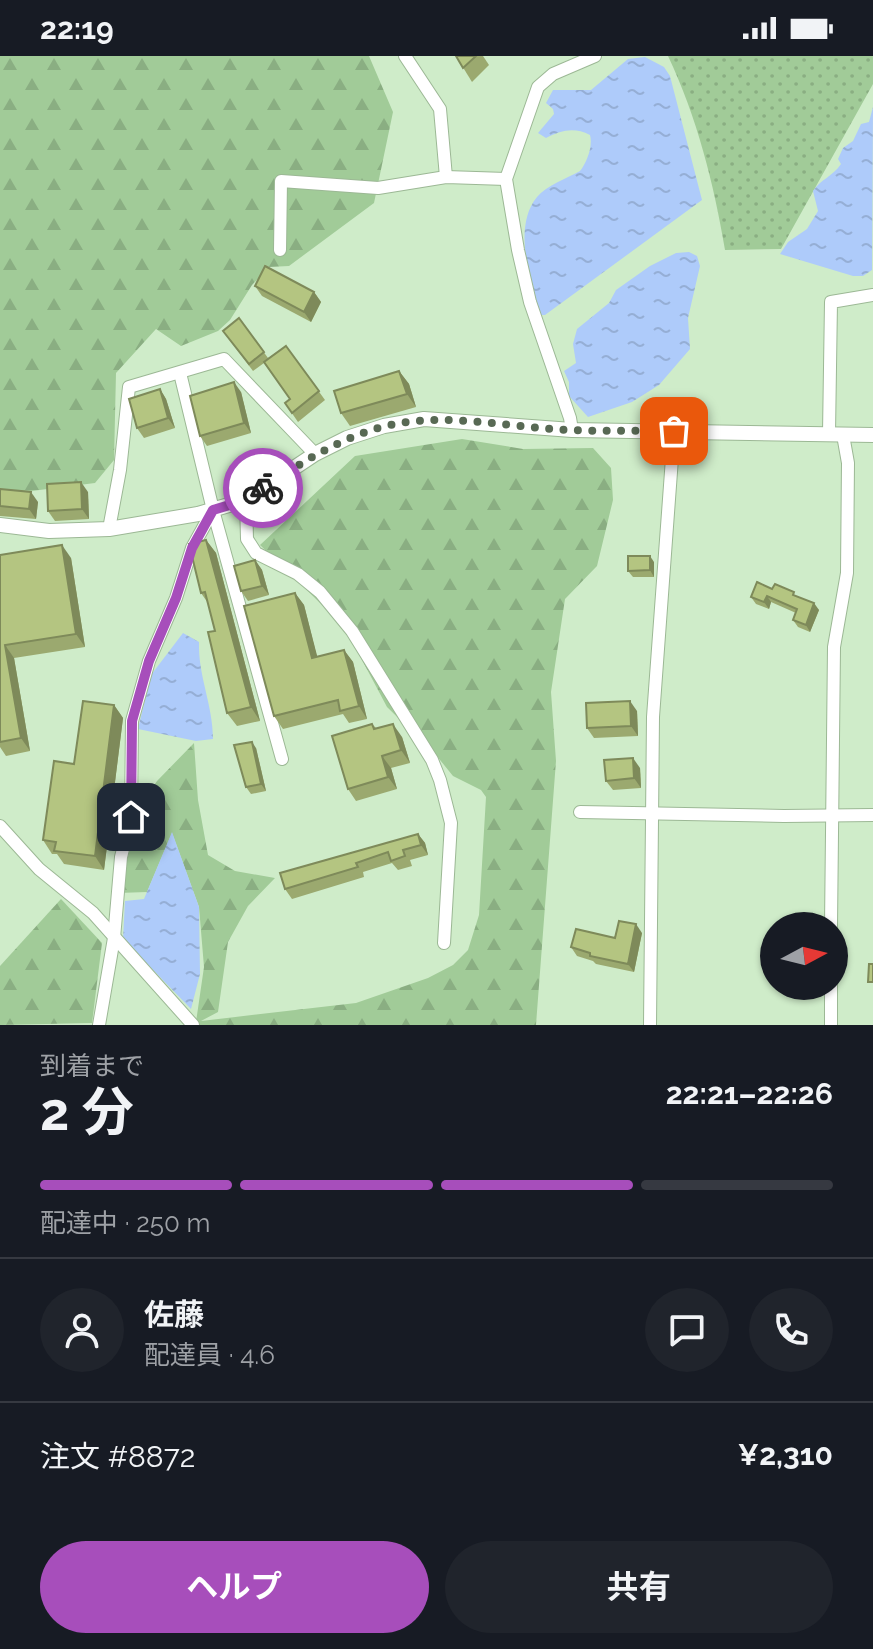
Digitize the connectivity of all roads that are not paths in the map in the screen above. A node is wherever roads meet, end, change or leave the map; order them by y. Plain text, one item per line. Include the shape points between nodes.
1 (405, 56) edge
2 (595, 56) edge
3 (446, 177) junction
4 (506, 179) junction
5 (280, 250) dead end
6 (873, 295) edge
7 (180, 373) junction
8 (572, 430) junction
9 (674, 431) junction
10 (836, 434) junction
11 (873, 435) edge
12 (315, 454) junction
13 (246, 500) junction
14 (213, 510) junction
15 (0, 525) edge
16 (109, 529) junction
17 (282, 759) dead end
18 (580, 812) dead end
19 (652, 813) junction
20 (832, 815) junction
21 (873, 815) edge
22 (0, 826) edge
23 (831, 912) edge
24 (114, 938) junction
25 (444, 943) dead end
26 (831, 1000) edge
27 (100, 1020) edge
28 (91, 1025) edge
29 (193, 1025) edge
30 (650, 1025) edge
31 (831, 1025) edge

1 - 3 street via 440,109
2 - 4 street via 553,74 538,87
3 - 4 street
3 - 5 street via 378,188 281,181
4 - 8 street via 530,302
6 - 10 street via 831,302
7 - 12 street via 224,359
7 - 14 street
7 - 16 street via 129,387
8 - 9 main road
8 - 12 main road via 424,419 384,426
9 - 10 main road
9 - 19 street via 656,665
10 - 11 main road
10 - 20 street via 848,463 847,573 834,647
12 - 13 main road
13 - 14 main road
13 - 25 street via 247,539 256,553 320,592 352,631 432,760 451,823
14 - 16 main road
14 - 17 street
14 - 24 street via 192,548 132,721 131,817 121,857
15 - 16 main road via 49,531
18 - 19 street
19 - 20 street
19 - 30 street
20 - 21 street
20 - 23 street
22 - 24 street
24 - 27 street
24 - 29 street
26 - 31 street
27 - 28 street

